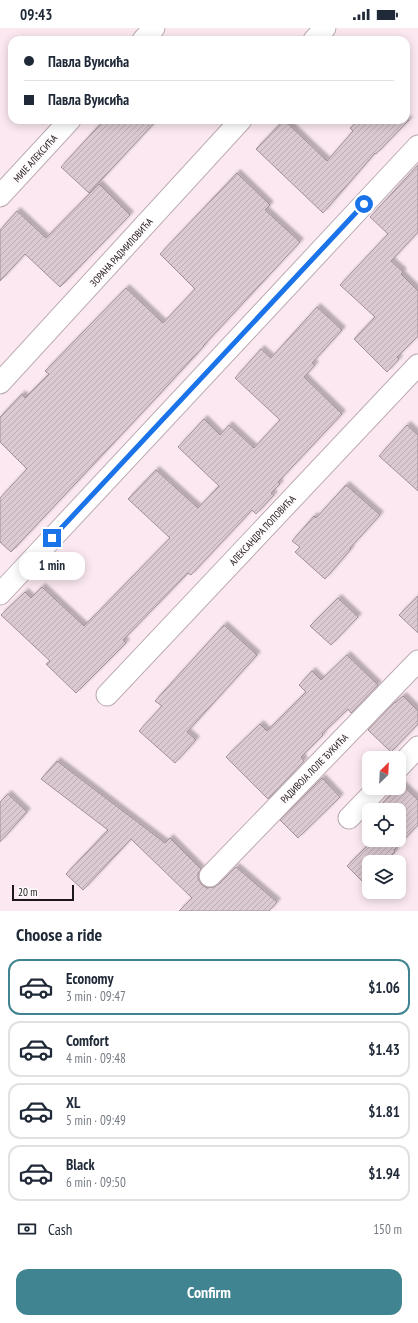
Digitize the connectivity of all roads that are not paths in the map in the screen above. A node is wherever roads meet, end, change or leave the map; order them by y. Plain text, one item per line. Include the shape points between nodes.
1 (154, 28) edge
2 (325, 28) edge
3 (147, 36) edge
4 (318, 36) edge
5 (66, 124) edge
6 (237, 124) edge
7 (418, 146) edge
8 (0, 196) edge
9 (418, 365) edge
10 (0, 383) edge
11 (0, 594) edge
12 (418, 661) edge
13 (107, 695) dead end
14 (418, 747) edge
15 (406, 760) edge
16 (371, 795) edge
17 (349, 818) dead end
18 (210, 876) dead end

1 - 3 street
2 - 4 street
5 - 8 street, МИЈЕ АЛЕКСИЋА
6 - 10 street, ЗОРАНА РАДМИЛОВИЋА
7 - 11 street
9 - 13 street, АЛЕКСАНДРА ПОПОВИЋА
12 - 18 street, РАДИВОЈА ЛОЛЕ ЂУКИЋА
14 - 15 street
16 - 17 street

